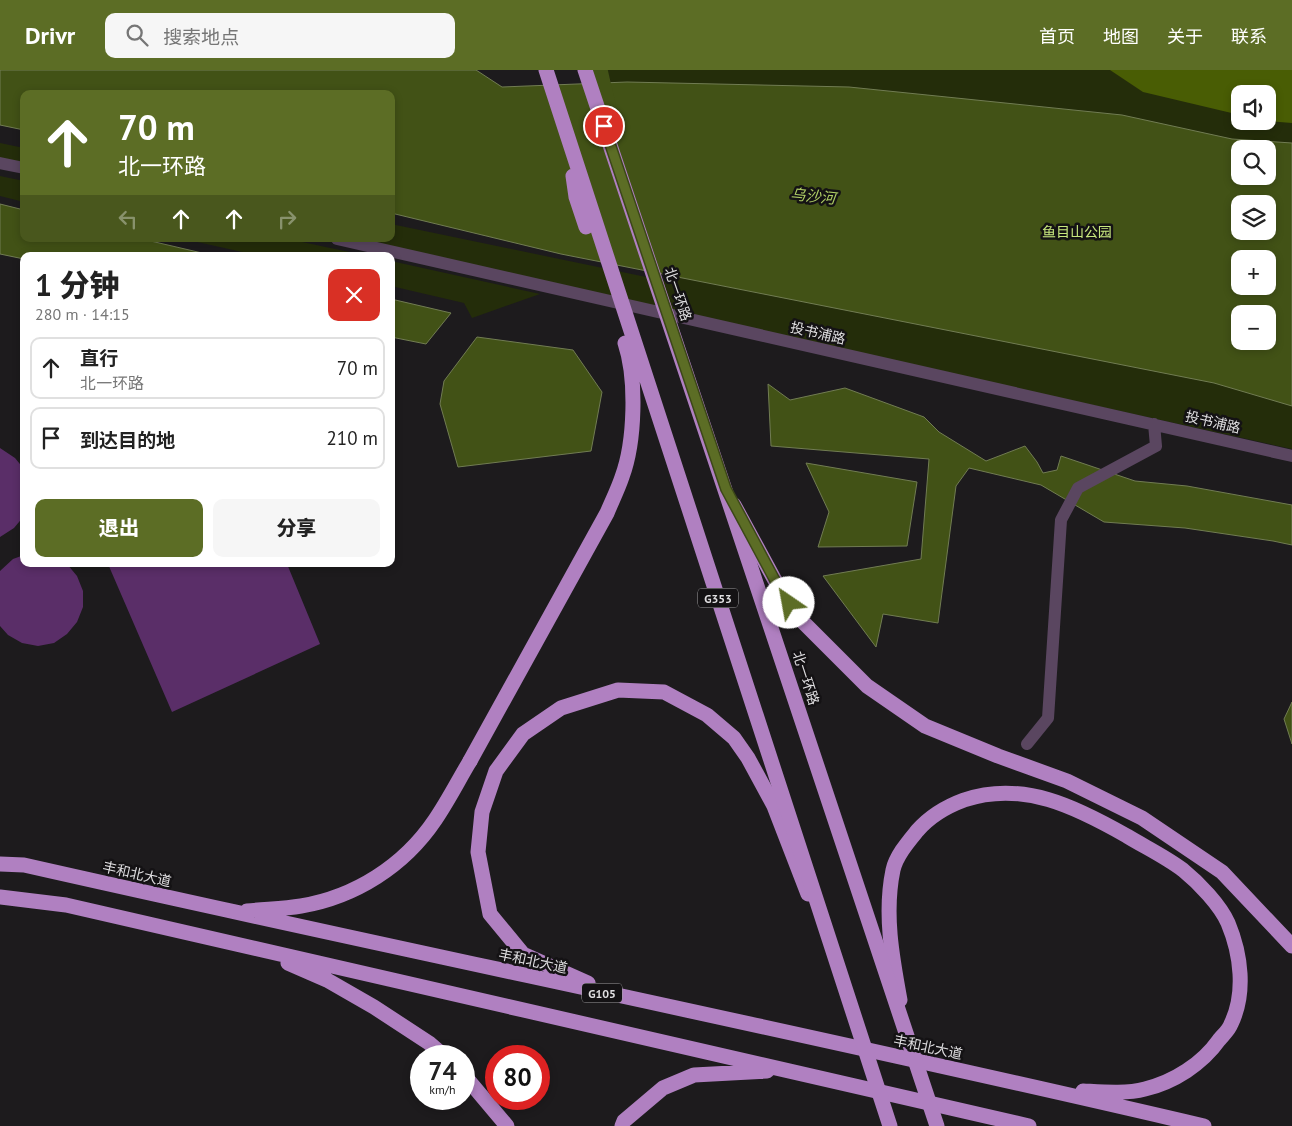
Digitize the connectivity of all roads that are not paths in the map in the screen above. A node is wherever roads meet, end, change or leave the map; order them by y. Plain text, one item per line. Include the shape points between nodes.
1 (546, 70) edge
2 (585, 70) edge
3 (565, 128) junction
4 (0, 163) edge
5 (20, 167) edge
6 (350, 242) edge
7 (394, 252) edge
8 (395, 252) edge
9 (1154, 424) junction
10 (1292, 456) edge
11 (726, 489) junction
12 (1027, 744) dead end
13 (0, 864) edge
14 (0, 897) edge
15 (234, 912) junction
16 (1292, 946) edge
17 (252, 948) junction
18 (619, 996) junction
19 (849, 1000) junction
20 (905, 1029) junction
21 (432, 1045) edge
22 (787, 1070) junction
23 (475, 1088) edge
24 (1043, 1088) junction
25 (507, 1126) edge
26 (622, 1126) edge
27 (890, 1126) edge
28 (937, 1126) edge
29 (1029, 1126) edge
30 (1204, 1126) edge

1 - 3 highway, G353, bridge
2 - 11 highway, 北一环路 / G353, bridge
3 - 15 highway, bridge via 576,197 630,356 634,390 630,445 623,476 607,513 470,761 434,821 412,849 390,869 332,899 301,906
3 - 19 highway, G353, bridge
4 - 5 street
6 - 7 street, 投书浦路
8 - 9 street, 投书浦路
9 - 10 street, 投书浦路
9 - 12 street via 1156,446 1078,488 1061,520 1048,718
11 - 16 highway, bridge via 800,620 866,686 925,726 1067,782 1142,818 1222,872
11 - 20 highway, 北一环路 / G353, bridge
13 - 15 highway, 丰和北大道 / G105 via 24,865
14 - 17 highway, G105 via 66,905
15 - 18 highway, 丰和北大道 / G105
17 - 21 highway via 327,980
17 - 22 highway, G105
18 - 19 highway, bridge via 523,954 490,914 478,852 482,812 496,771 523,734 561,708 618,690 664,692 706,715 734,738 774,806
18 - 24 highway, 丰和北大道 / G105
19 - 27 highway, G353, bridge
20 - 24 highway, bridge via 888,908 894,867 909,841 927,819 953,804 982,794 1011,792 1038,796 1074,809 1150,849 1182,870 1208,894 1228,922 1241,978 1231,1024 1202,1060 1179,1076 1145,1089 1108,1092
20 - 28 highway, 北一环路 / G353, bridge
22 - 26 highway via 694,1075 663,1088
22 - 29 highway, G105
23 - 25 highway
24 - 30 highway, 丰和北大道 / G105

